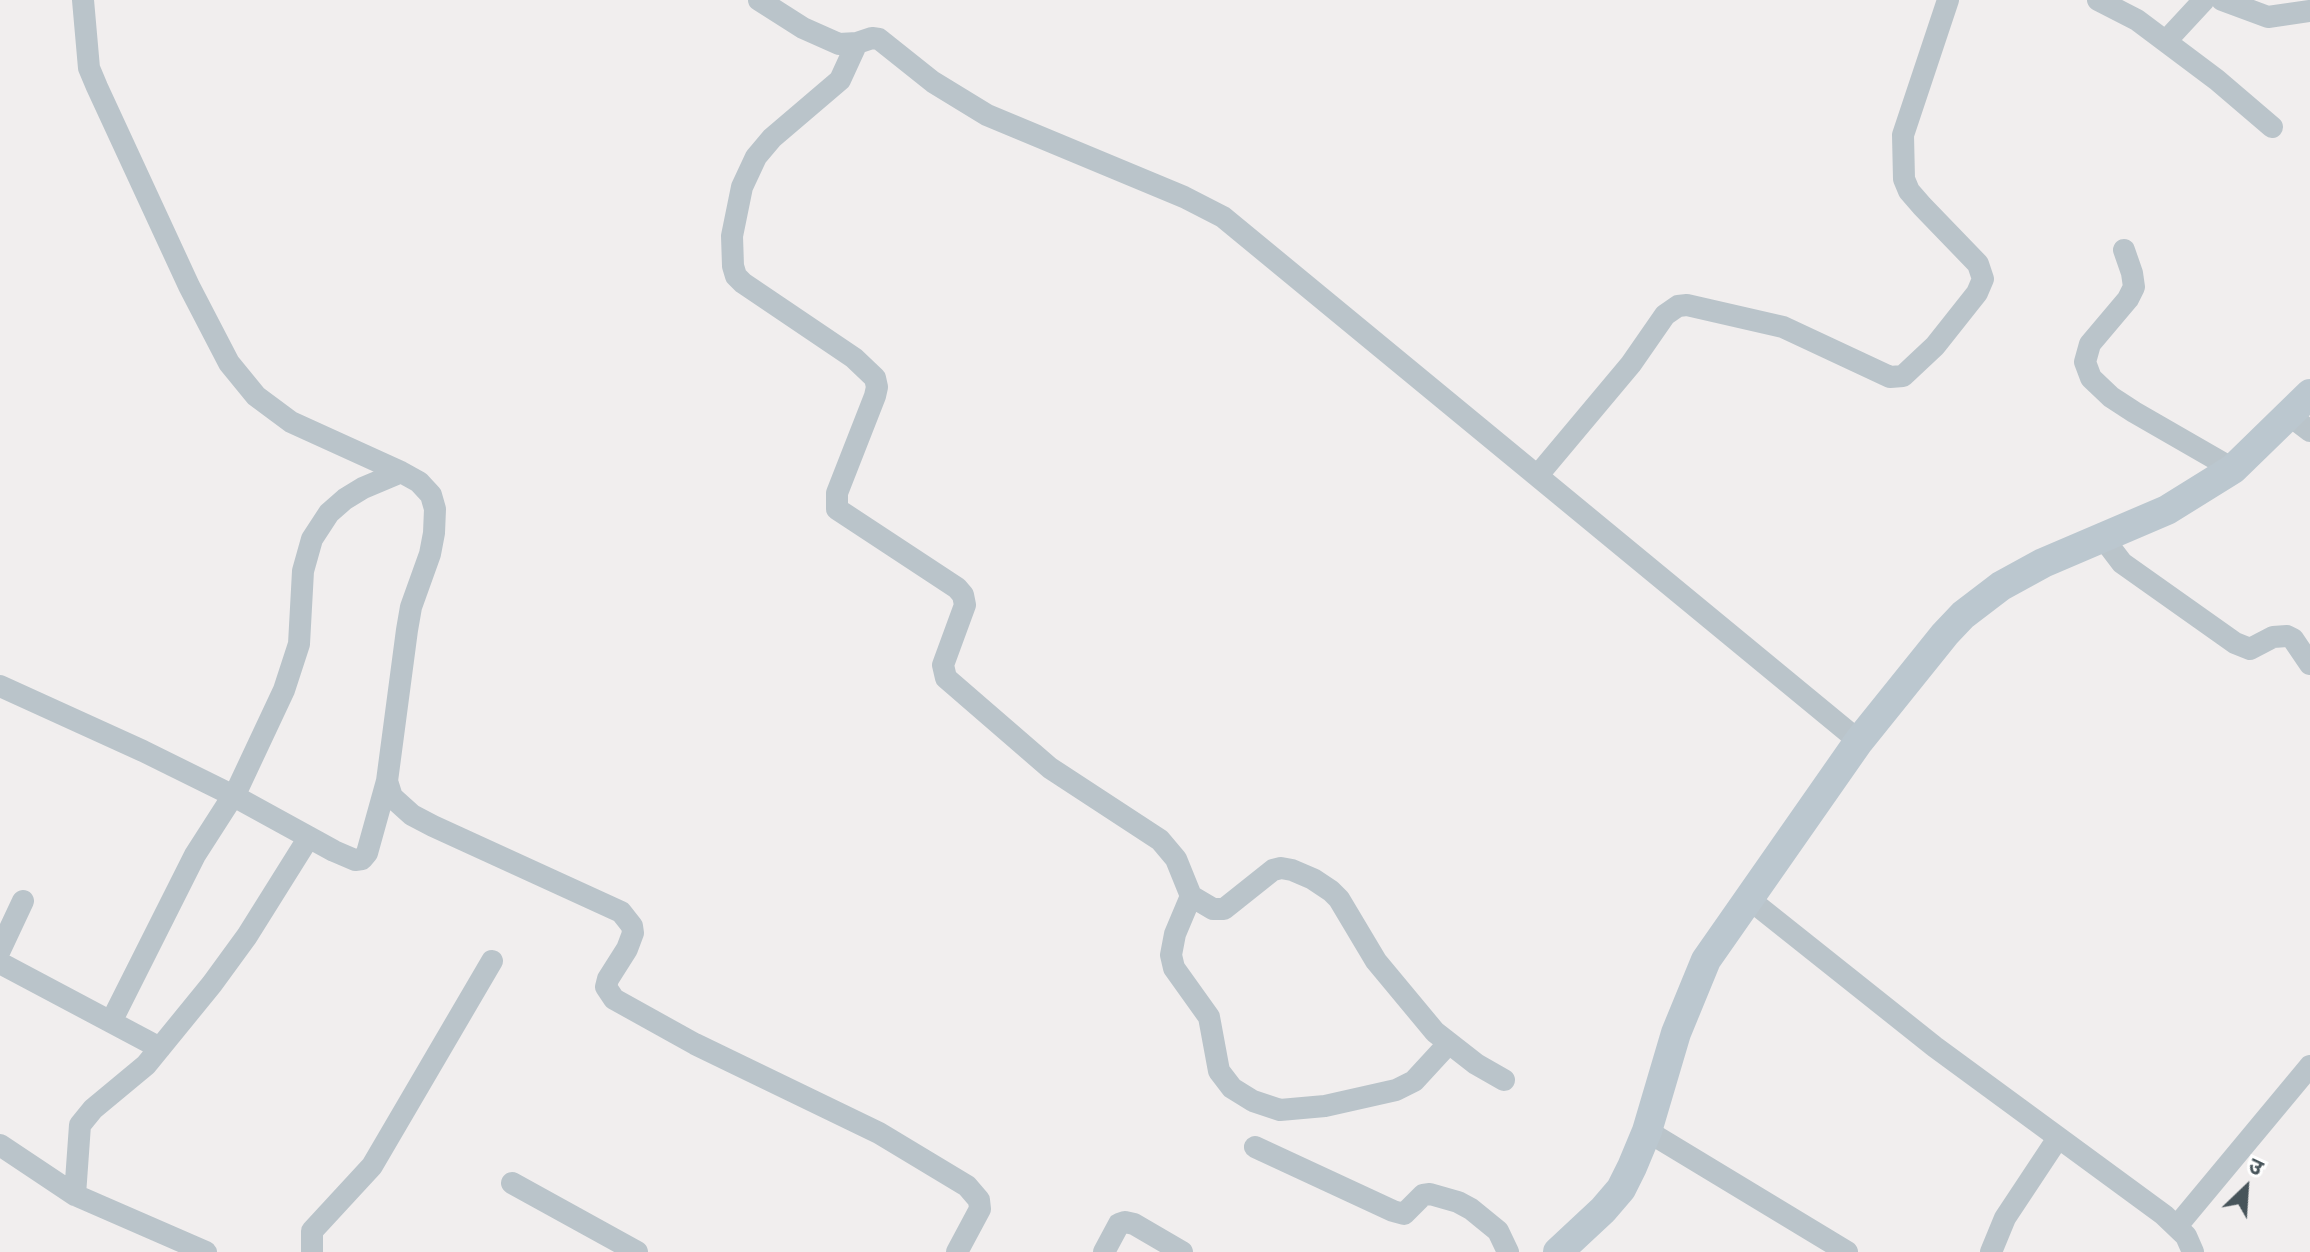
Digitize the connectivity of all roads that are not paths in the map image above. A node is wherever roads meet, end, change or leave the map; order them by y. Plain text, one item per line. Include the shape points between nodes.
1 (83, 0) edge
2 (759, 0) edge
3 (1948, 0) edge
4 (2098, 0) edge
5 (2204, 0) edge
6 (2222, 0) edge
7 (2310, 11) edge
8 (2166, 41) junction
9 (857, 43) junction
10 (2272, 127) dead end
11 (2124, 250) dead end
12 (2303, 413) edge
13 (2233, 469) junction
14 (401, 472) junction
15 (1538, 475) junction
16 (2103, 538) junction
17 (2310, 664) edge
18 (0, 686) edge
19 (1859, 741) junction
20 (387, 781) junction
21 (232, 795) junction
22 (309, 837) junction
23 (1191, 896) junction
24 (1749, 899) junction
25 (23, 901) dead end
26 (0, 950) edge
27 (492, 961) dead end
28 (0, 963) edge
29 (111, 1022) junction
30 (1449, 1043) junction
31 (160, 1048) junction
32 (2310, 1066) edge
33 (1504, 1080) dead end
34 (1647, 1131) junction
35 (2058, 1138) junction
36 (0, 1145) edge
37 (1255, 1147) dead end
38 (512, 1183) dead end
39 (75, 1195) junction
40 (2177, 1226) junction
41 (206, 1252) edge
42 (312, 1252) edge
43 (637, 1252) edge
44 (957, 1252) edge
45 (1104, 1252) edge
46 (1182, 1252) edge
47 (1508, 1252) edge
48 (1558, 1252) edge
49 (1847, 1252) edge
50 (1991, 1252) edge
51 (2193, 1252) edge

1 - 14 street via 89,68 229,363 256,396 291,422
2 - 9 street via 828,40
3 - 15 street via 1903,135 1904,179 1922,206 1978,264 1983,279 1935,346 1903,376 1890,377 1783,327 1678,306 1665,315
4 - 8 street
5 - 8 street
6 - 7 street via 2268,17
8 - 10 street
9 - 15 street via 879,39 933,82 987,115 1207,207
9 - 23 street via 840,80 772,138 749,169 732,236 736,276 875,378 875,396 835,502 842,514 963,595 964,612 943,665 946,678 1050,768 1160,840 1176,859
11 - 13 street via 2134,287 2090,344 2085,362 2091,378 2134,412
12 - 13 street
13 - 16 street via 2167,510
14 - 20 street via 431,495 434,533 411,607
14 - 21 street via 345,499 312,539 303,571 299,644 284,690
15 - 19 street
16 - 17 street via 2122,563 2235,643 2250,649 2287,636
16 - 19 street via 2001,586 1963,615
18 - 21 street
19 - 24 street
20 - 22 street via 362,859 346,857
20 - 44 street via 392,797 412,815 621,912 633,933 608,979 606,987 614,999 879,1133 967,1186 980,1209
21 - 22 street
21 - 29 street via 195,855
22 - 31 street via 239,949
23 - 30 street via 1213,909 1224,909 1273,870 1292,870 1313,879 1339,899 1384,971
23 - 30 street via 1175,934 1174,968 1209,1017 1219,1071 1232,1088 1253,1101 1280,1110 1396,1090 1414,1081
24 - 34 street via 1706,960 1689,998
24 - 35 street
25 - 26 street
27 - 42 street via 372,1166 312,1231
28 - 29 street
29 - 31 street
30 - 33 street
31 - 39 street via 80,1125
32 - 40 street
34 - 48 street via 1621,1189
34 - 49 street
35 - 40 street
35 - 50 street via 2005,1218
36 - 39 street
37 - 47 street via 1404,1214 1423,1195 1458,1202 1498,1231
38 - 43 street
39 - 41 street
40 - 51 street
45 - 46 street via 1125,1222

